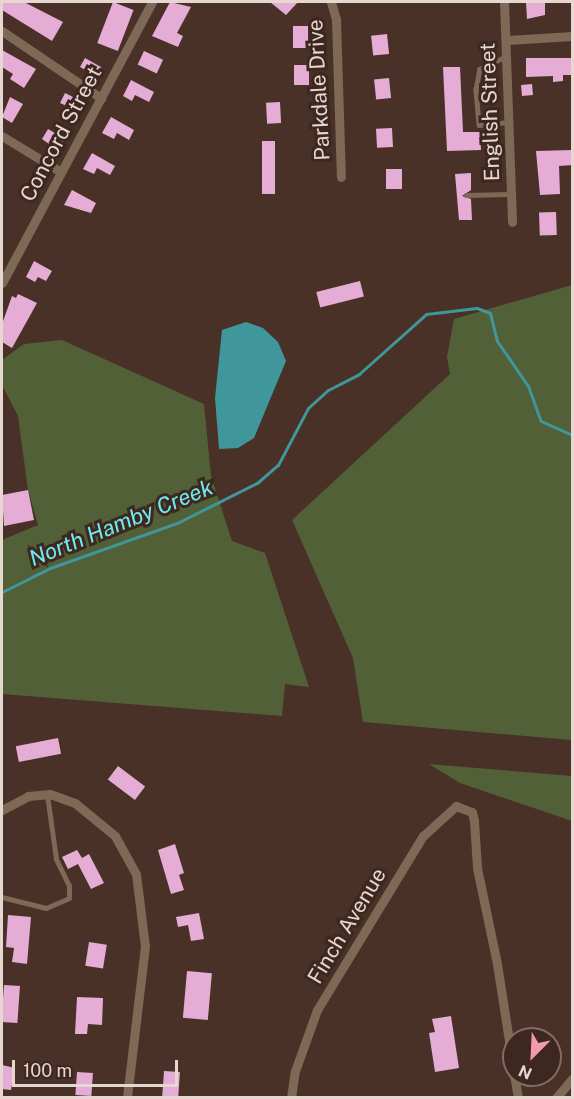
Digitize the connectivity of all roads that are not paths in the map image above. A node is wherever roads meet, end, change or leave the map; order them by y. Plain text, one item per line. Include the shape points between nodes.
1 (152, 2) edge
2 (331, 2) edge
3 (504, 2) edge
4 (2, 31) edge
5 (573, 36) edge
6 (506, 40) junction
7 (506, 57) junction
8 (101, 98) junction
9 (508, 122) junction
10 (2, 136) edge
11 (61, 172) junction
12 (341, 177) dead end
13 (511, 194) junction
14 (466, 195) dead end
15 (512, 222) dead end
16 (2, 283) edge
17 (47, 795) junction
18 (2, 810) edge
19 (2, 897) edge
20 (507, 1027) edge
21 (573, 1079) edge
22 (127, 1098) edge
23 (291, 1098) edge
24 (556, 1098) edge

1 - 8 street, Concord Street
2 - 12 street, Parkdale Drive via 336,20
3 - 6 street, English Street
4 - 8 street
5 - 6 street
6 - 7 street, English Street
7 - 9 street, English Street
7 - 9 lane via 480,69 476,90 479,125
8 - 11 street, Concord Street
9 - 13 street, English Street
10 - 11 street
11 - 16 street, Concord Street
13 - 14 lane
13 - 15 street, English Street
17 - 18 street via 28,796
17 - 19 lane via 56,859 69,886 69,898 46,908
17 - 22 street via 75,803 96,818 115,836 136,874 145,946
20 - 23 street, Finch Avenue via 477,868 472,813 456,806 442,815 412,854 317,1010 295,1071
21 - 24 street

